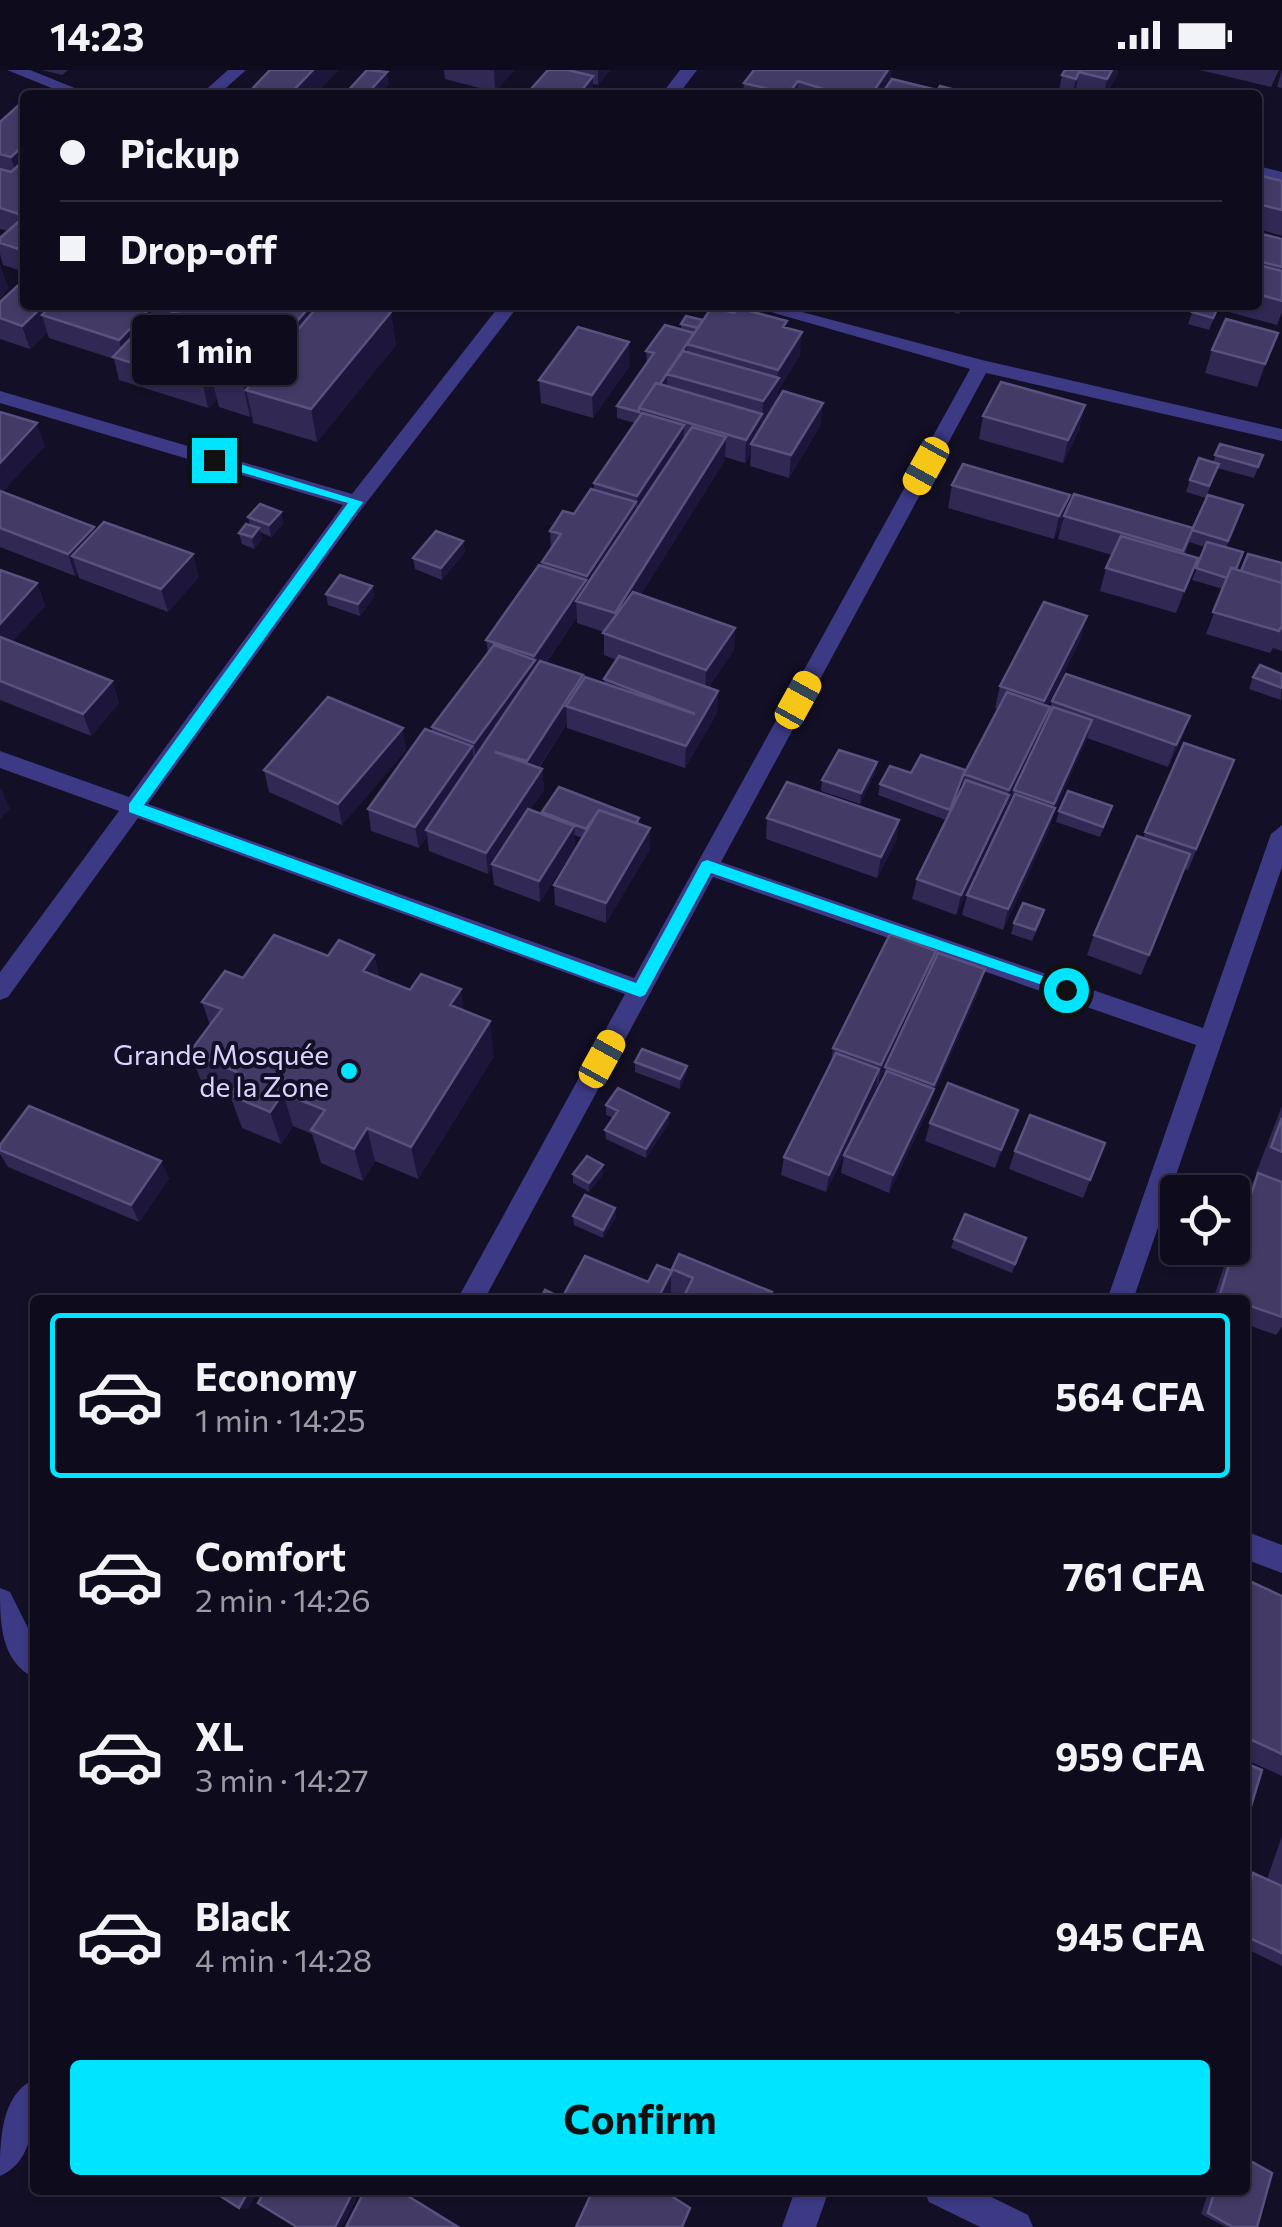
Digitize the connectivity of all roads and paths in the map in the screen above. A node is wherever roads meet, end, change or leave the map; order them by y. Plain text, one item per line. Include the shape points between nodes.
1 (15, 70) edge
2 (238, 70) edge
3 (689, 70) edge
4 (70, 90) edge
5 (214, 90) edge
6 (673, 90) edge
7 (506, 310) edge
8 (774, 310) edge
9 (981, 366) junction
10 (0, 397) edge
11 (1282, 435) edge
12 (356, 502) junction
13 (0, 759) edge
14 (134, 808) junction
15 (1282, 834) edge
16 (707, 866) junction
17 (0, 990) edge
18 (640, 990) junction
19 (1210, 1040) junction
20 (473, 1295) edge
21 (1122, 1295) edge
22 (1250, 1546) edge
23 (1282, 1559) edge
24 (0, 1602) edge
25 (30, 1657) edge
26 (19, 2106) edge
27 (0, 2158) edge
28 (810, 2195) edge
29 (951, 2195) edge
30 (799, 2227) edge
31 (1016, 2227) edge

1 - 4 street
2 - 5 street
3 - 6 street
7 - 12 street
8 - 9 street
9 - 11 street
9 - 16 street
10 - 12 street
12 - 14 street
13 - 14 street
14 - 17 street
14 - 18 street
15 - 19 street
16 - 18 street
16 - 19 street
18 - 20 street
19 - 21 street
22 - 23 street
24 - 25 street
26 - 27 street
28 - 30 street
29 - 31 street

